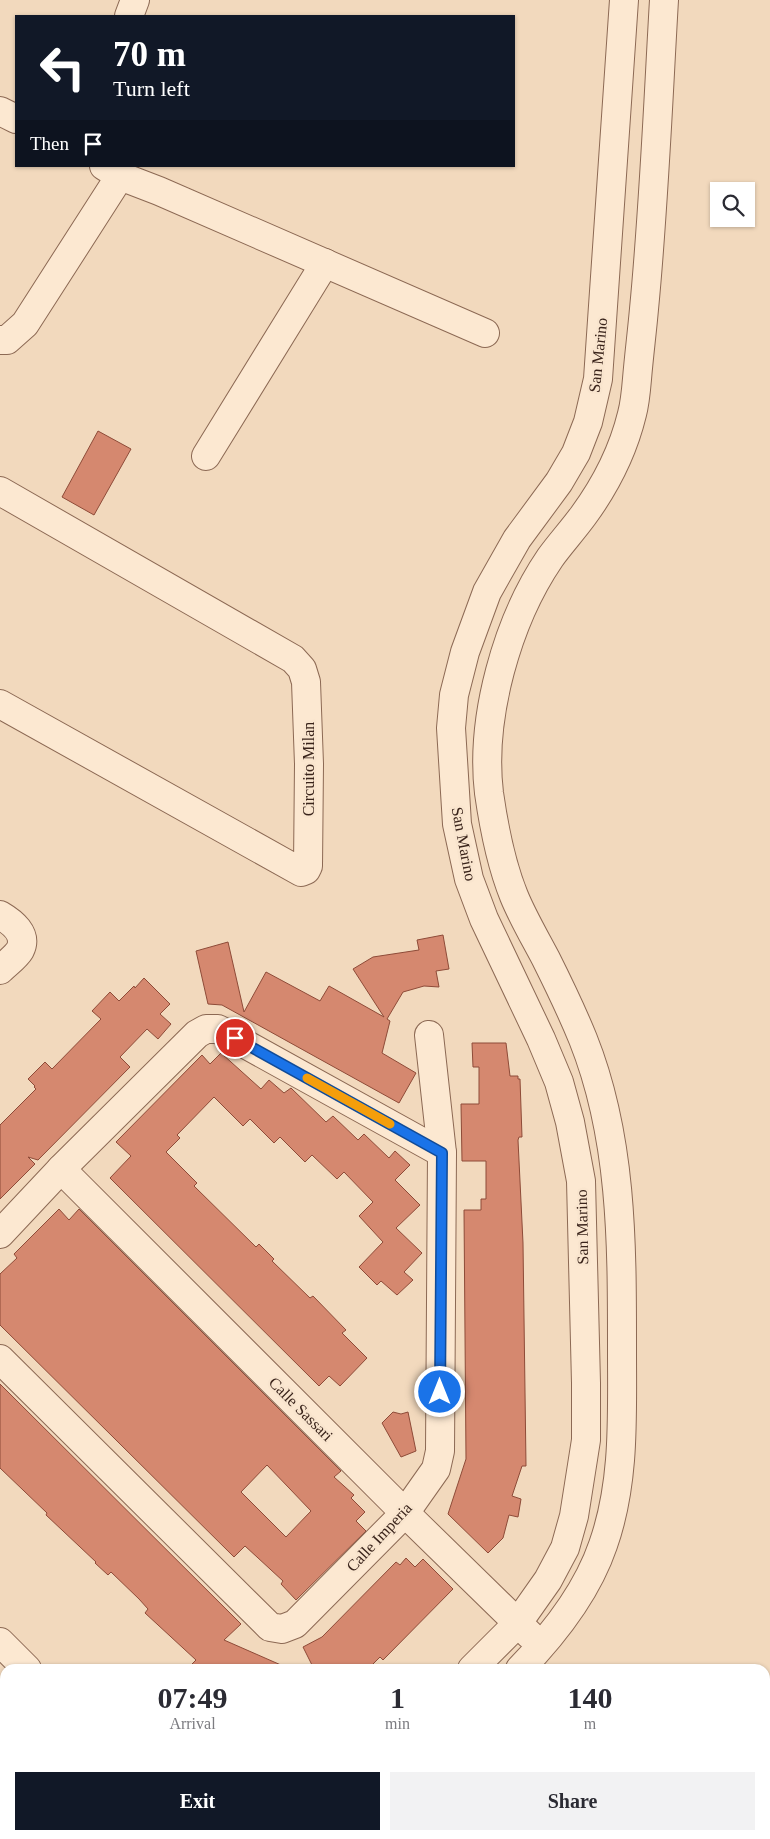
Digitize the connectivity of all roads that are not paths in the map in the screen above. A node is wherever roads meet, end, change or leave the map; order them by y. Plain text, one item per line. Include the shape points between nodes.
1 (134, 0) edge
2 (624, 0) edge
3 (664, 0) edge
4 (129, 15) edge
5 (0, 111) edge
6 (15, 118) edge
7 (112, 171) edge
8 (325, 263) junction
9 (485, 333) dead end
10 (0, 340) edge
11 (206, 456) dead end
12 (0, 491) edge
13 (0, 704) edge
14 (0, 915) edge
15 (0, 970) edge
16 (429, 1035) dead end
17 (442, 1153) junction
18 (61, 1169) junction
19 (0, 1234) edge
20 (0, 1359) edge
21 (586, 1440) junction
22 (622, 1444) junction
23 (405, 1513) junction
24 (517, 1624) junction
25 (0, 1642) edge
26 (542, 1647) junction
27 (22, 1664) edge
28 (477, 1664) edge
29 (525, 1664) edge

1 - 4 street
2 - 21 street, San Marino via 598,379 588,422 576,453 559,482 517,539 487,592 465,652 454,695 451,728 457,824 469,879 559,1082 570,1122 581,1181
3 - 22 street, San Marino via 648,260 634,408 608,477 585,514 550,558 528,595 505,651 491,716 489,748 489,791 502,861 513,895 584,1040 610,1130 616,1168 622,1286
5 - 6 street
7 - 8 street
7 - 10 street via 25,324 7,340
8 - 9 street
8 - 11 street
12 - 13 street, Circuito Milan via 294,659 306,682 309,764 306,870 301,872
14 - 15 street via 18,930 22,940 20,950
16 - 17 street, Calle Imperia
17 - 18 street via 218,1029 206,1028
17 - 23 street, Calle Imperia via 440,1451 436,1469
18 - 19 street
18 - 23 street, Calle Sassari
20 - 23 street, Calle Imperia via 270,1627 282,1629 295,1624
21 - 22 street
21 - 24 street, San Marino via 574,1516 564,1548 548,1580
22 - 26 street, San Marino via 617,1487 604,1544 582,1591
23 - 24 street, Calle Sassari
24 - 26 street, Calle Sassari
24 - 28 street, San Marino
25 - 27 street
26 - 29 street, San Marino

